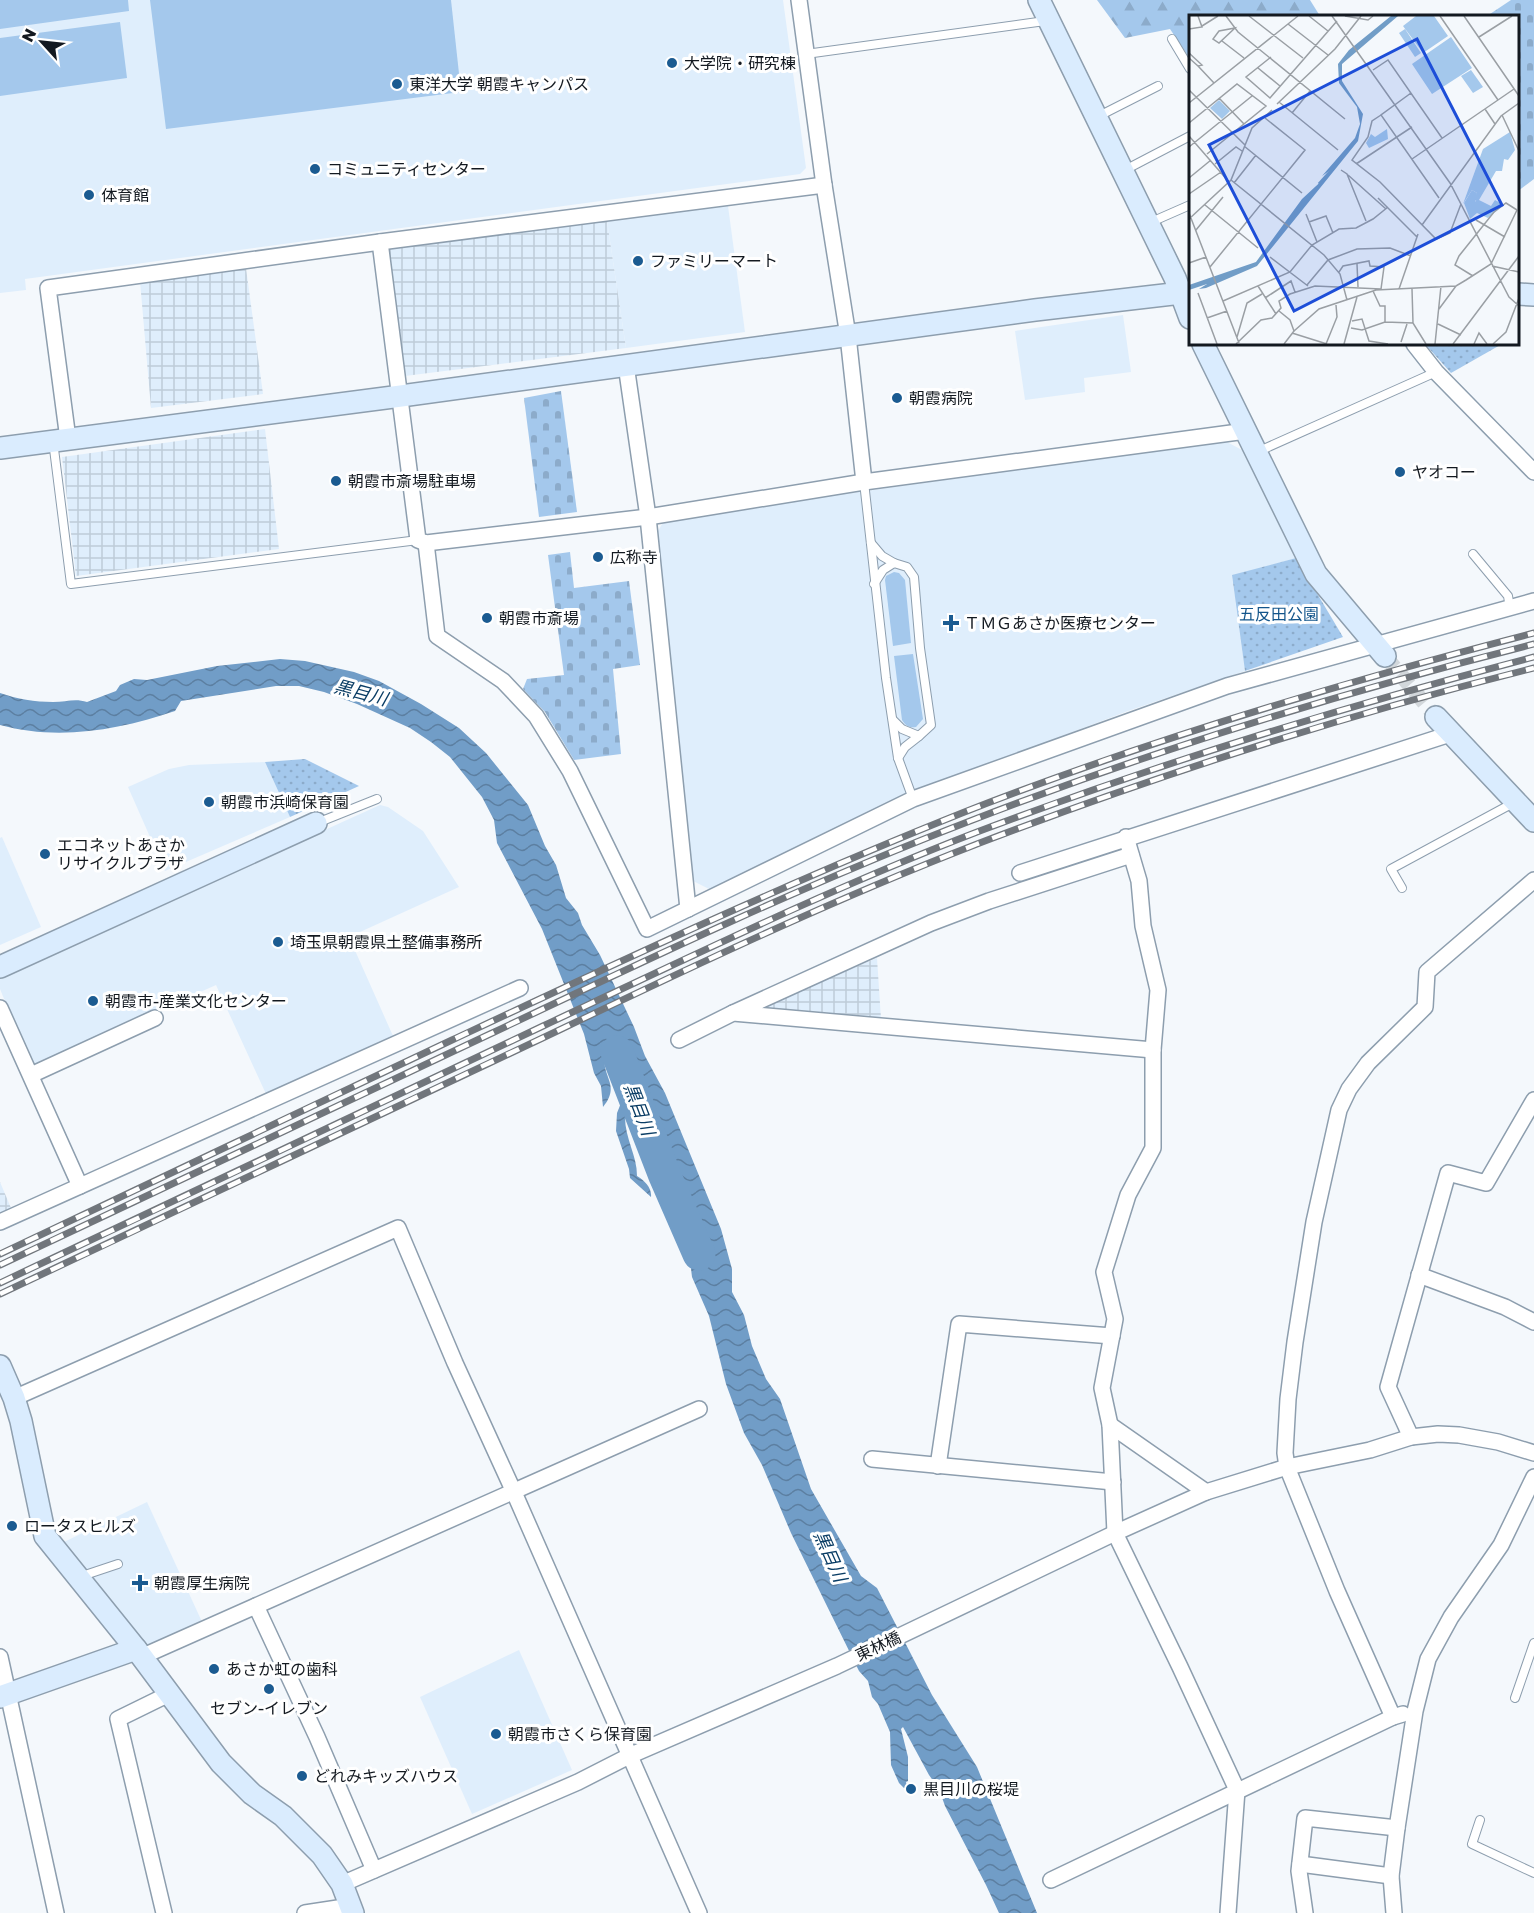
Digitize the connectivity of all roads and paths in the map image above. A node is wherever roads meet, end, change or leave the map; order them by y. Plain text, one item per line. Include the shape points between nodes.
1 (799, 0) edge
2 (1039, 0) edge
3 (1048, 20) junction
4 (1172, 39) dead end
5 (806, 54) junction
6 (1189, 66) edge
7 (1158, 86) dead end
8 (1096, 118) junction
9 (1189, 137) edge
10 (1122, 171) junction
11 (824, 185) junction
12 (1189, 206) edge
13 (1147, 224) junction
14 (381, 242) junction
15 (1185, 293) edge
16 (1189, 310) edge
17 (848, 336) junction
18 (1203, 345) edge
19 (1415, 345) edge
20 (626, 365) junction
21 (1436, 372) junction
22 (401, 396) junction
23 (1246, 431) junction
24 (60, 440) junction
25 (0, 448) edge
26 (1257, 452) junction
27 (1534, 472) edge
28 (864, 482) junction
29 (648, 517) junction
30 (870, 541) junction
31 (422, 542) junction
32 (1473, 554) dead end
33 (894, 563) junction
34 (874, 584) junction
35 (1534, 601) edge
36 (1510, 609) junction
37 (1380, 650) junction
38 (1436, 717) tunnel mouth
39 (892, 720) junction
40 (1450, 734) junction
41 (919, 736) junction
42 (898, 758) junction
43 (377, 799) dead end
44 (913, 799) junction
45 (1516, 802) junction
46 (1534, 821) edge
47 (316, 823) joint
48 (1126, 837) junction
49 (1131, 855) junction
50 (1020, 873) dead end
51 (1534, 880) edge
52 (1402, 888) dead end
53 (688, 909) junction
54 (0, 967) edge
55 (520, 988) dead end
56 (0, 1008) edge
57 (733, 1013) junction
58 (155, 1018) dead end
59 (679, 1040) dead end
60 (1153, 1050) junction
61 (31, 1075) junction
62 (1534, 1100) edge
63 (80, 1186) junction
64 (0, 1222) edge
65 (1419, 1275) junction
66 (1534, 1322) edge
67 (1112, 1336) junction
68 (0, 1366) edge
69 (14, 1398) junction
70 (699, 1409) dead end
71 (1110, 1425) junction
72 (1411, 1437) junction
73 (1534, 1453) edge
74 (872, 1459) dead end
75 (938, 1466) junction
76 (1287, 1467) junction
77 (1534, 1478) edge
78 (1113, 1482) junction
79 (513, 1490) junction
80 (1206, 1492) junction
81 (1115, 1533) junction
82 (118, 1564) dead end
83 (77, 1577) junction
84 (256, 1606) junction
85 (1534, 1643) edge
86 (139, 1653) junction
87 (0, 1657) edge
88 (169, 1694) junction
89 (4, 1696) edge
90 (1515, 1698) dead end
91 (1415, 1712) junction
92 (1393, 1716) junction
93 (629, 1756) junction
94 (1237, 1790) junction
95 (1480, 1820) dead end
96 (1397, 1828) junction
97 (1300, 1864) junction
98 (374, 1870) junction
99 (1534, 1873) edge
100 (1391, 1876) junction
101 (1050, 1880) dead end
102 (342, 1884) junction
103 (352, 1909) edge
104 (56, 1913) edge
105 (164, 1913) edge
106 (305, 1913) edge
107 (699, 1913) edge
108 (1228, 1913) edge
109 (1305, 1913) edge
110 (1394, 1913) edge

1 - 5 street
2 - 3 street
3 - 5 lane
3 - 8 street
4 - 6 lane
5 - 11 street
7 - 8 lane
8 - 10 street
9 - 10 lane
10 - 13 street
11 - 14 street
11 - 17 street
12 - 13 lane
13 - 15 street
14 - 22 street
14 - 24 street via 48,288
15 - 16 street
15 - 17 street
17 - 20 street
17 - 28 street
18 - 23 street
19 - 21 street
20 - 22 street
20 - 29 street
21 - 26 lane
21 - 27 street
22 - 24 street
22 - 31 street
23 - 26 street
23 - 28 street
24 - 25 street
24 - 31 lane via 71,584
26 - 37 street via 1316,574
28 - 29 street
28 - 30 lane
29 - 31 street
29 - 53 street
30 - 33 lane
30 - 34 lane
31 - 53 street via 437,636 503,681 536,716 570,771 647,928
32 - 36 lane via 1508,596
33 - 34 lane via 883,570
33 - 41 lane via 907,567 914,577 931,725
34 - 39 lane
35 - 36 street
36 - 37 street
37 - 44 street via 1227,686
38 - 40 street
39 - 41 lane
39 - 42 lane
40 - 45 street
40 - 48 street
41 - 42 lane
42 - 44 lane
43 - 47 lane
44 - 53 street
45 - 46 street
45 - 52 lane via 1391,869
47 - 54 street
48 - 49 street
48 - 50 street
49 - 57 street via 931,923
49 - 60 street via 1158,990
51 - 76 street via 1427,972 1425,1007 1368,1063 1339,1110 1314,1222 1295,1342 1288,1399
55 - 63 street
56 - 61 street
57 - 59 street
57 - 60 street
58 - 61 street
60 - 67 street via 1153,1148 1128,1195 1104,1272 1115,1319
61 - 63 street
62 - 65 street via 1486,1183 1449,1173
63 - 64 street
65 - 66 street
65 - 72 street via 1388,1387
67 - 71 street via 1102,1388
67 - 75 street via 959,1324
68 - 69 street
69 - 79 street via 398,1228
69 - 83 street via 45,1536
70 - 79 street
71 - 78 street
71 - 80 street
72 - 73 street, 東林橋 via 1468,1436
72 - 76 street, 東林橋
74 - 75 street
75 - 78 street
76 - 80 street, 東林橋
76 - 92 street
77 - 91 street via 1501,1545 1451,1617 1428,1659
78 - 81 street
79 - 84 street
79 - 93 street
80 - 81 street, 東林橋
81 - 93 street, 東林橋 via 837,1666
81 - 94 street
82 - 83 lane
83 - 86 street
84 - 86 street
84 - 98 street
85 - 90 lane
86 - 88 street
86 - 89 street
87 - 89 street
88 - 102 street via 233,1777 284,1816 322,1855
88 - 105 street via 118,1719
89 - 104 street
91 - 92 street
91 - 96 street
92 - 94 street
93 - 98 street, 東林橋
93 - 107 street
94 - 101 street
94 - 108 street
95 - 99 lane via 1472,1844
96 - 97 street via 1305,1818
96 - 100 street
97 - 100 street
97 - 109 street
98 - 102 street, 東林橋
100 - 110 street
102 - 103 street
103 - 106 street

